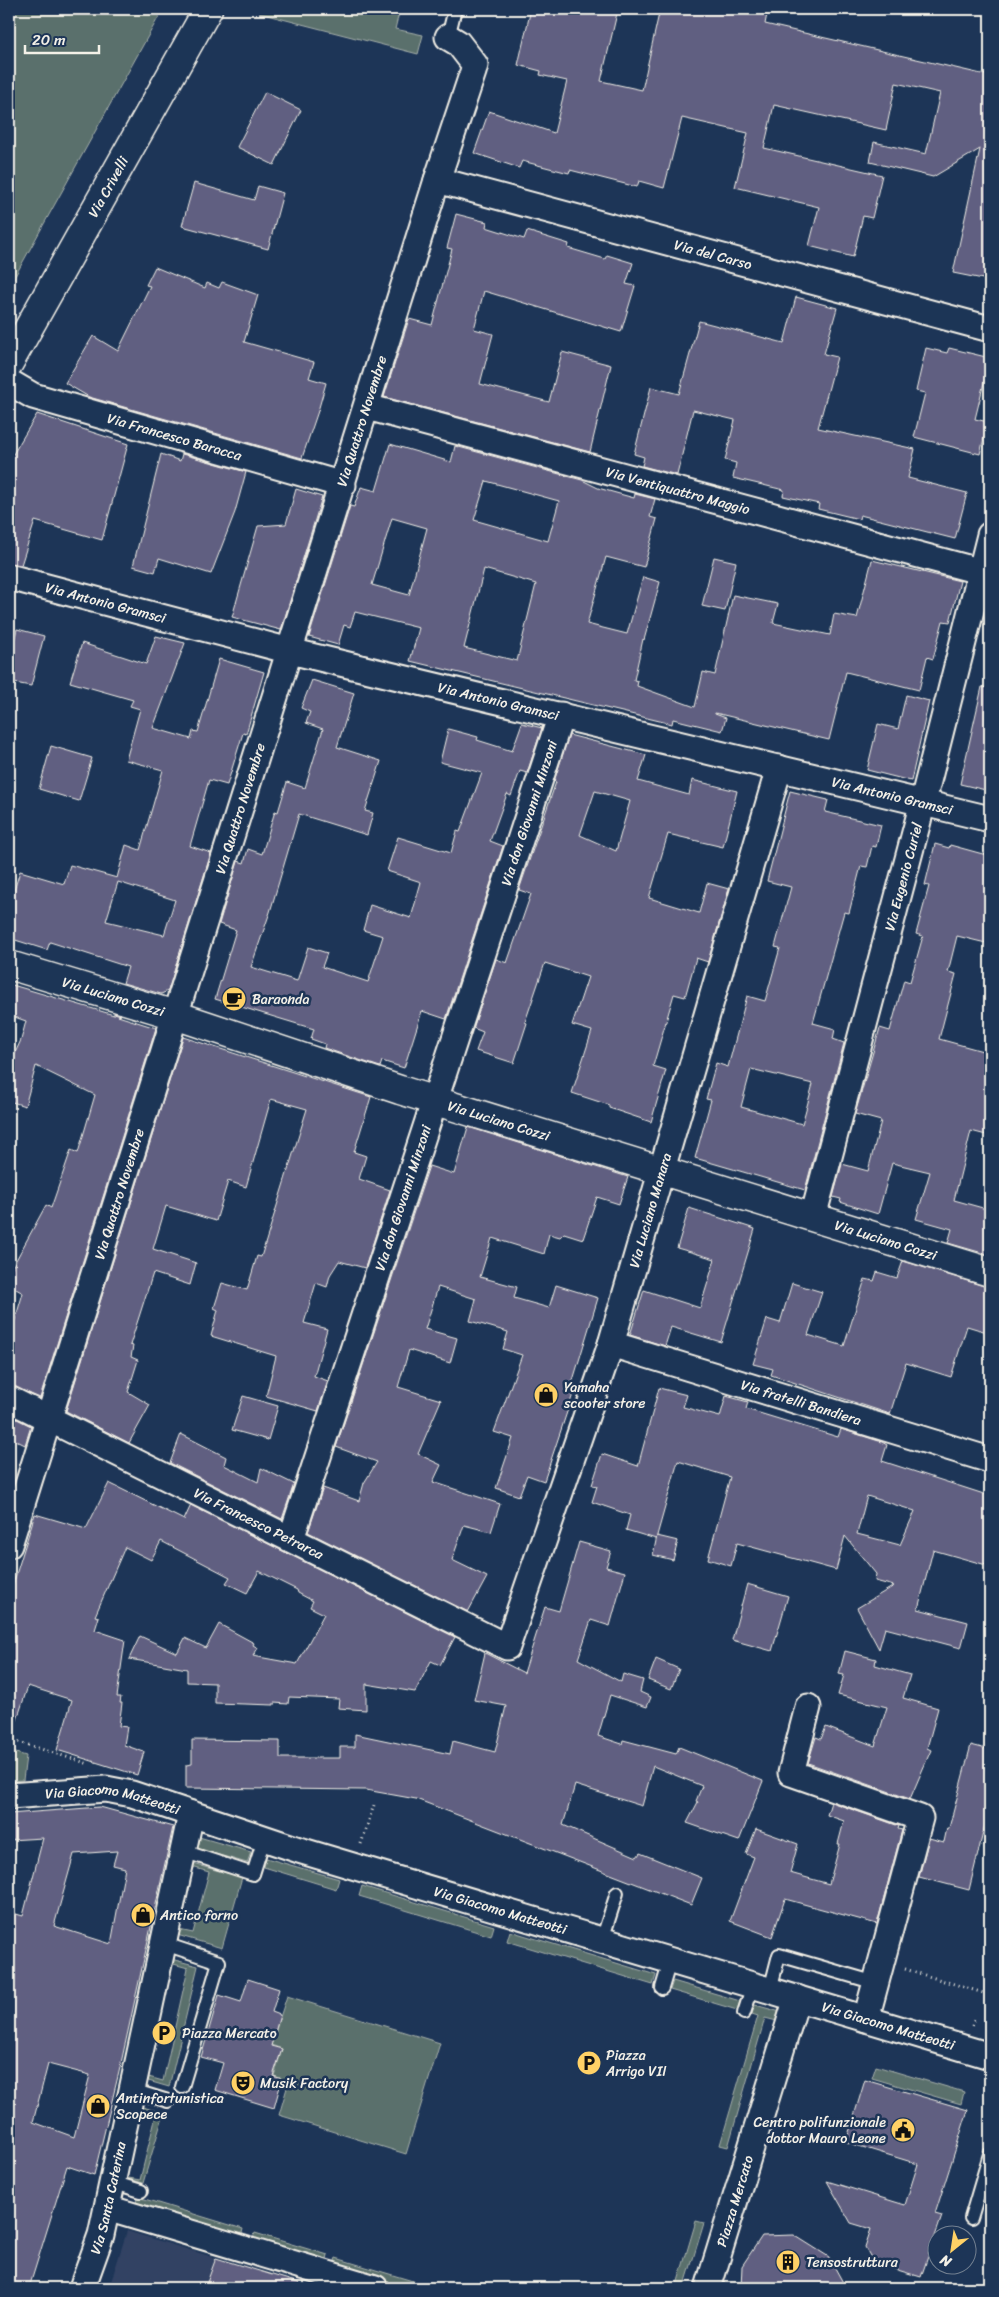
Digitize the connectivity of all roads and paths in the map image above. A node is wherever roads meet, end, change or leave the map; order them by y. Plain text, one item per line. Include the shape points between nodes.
1 (208, 9) edge
2 (455, 9) edge
3 (448, 36) joint
4 (437, 180) junction
5 (990, 328) edge
6 (9, 363) edge
7 (9, 382) edge
8 (367, 407) junction
9 (342, 485) junction
10 (990, 535) edge
11 (986, 572) edge
12 (9, 578) edge
13 (290, 651) junction
14 (561, 715) junction
15 (779, 768) junction
16 (922, 803) junction
17 (990, 819) edge
18 (9, 965) edge
19 (175, 1015) junction
20 (434, 1100) junction
21 (662, 1171) junction
22 (812, 1217) junction
23 (990, 1272) edge
24 (611, 1344) junction
25 (9, 1399) edge
26 (49, 1419) junction
27 (990, 1460) edge
28 (291, 1539) junction
29 (9, 1545) edge
30 (507, 1647) joint
31 (808, 1707) dead end
32 (9, 1739) edge
33 (93, 1765) dead end
34 (9, 1796) edge
35 (191, 1814) junction
36 (264, 1839) junction
37 (183, 1852) junction
38 (617, 1893) dead end
39 (602, 1940) junction
40 (162, 1943) junction
41 (670, 1961) junction
42 (879, 1973) junction
43 (662, 1988) dead end
44 (761, 1988) junction
45 (990, 1994) edge
46 (797, 1998) junction
47 (744, 2013) dead end
48 (866, 2019) junction
49 (990, 2056) edge
50 (182, 2087) dead end
51 (132, 2090) junction
52 (168, 2101) dead end
53 (990, 2154) edge
54 (112, 2182) junction
55 (141, 2190) dead end
56 (107, 2208) junction
57 (971, 2218) dead end
58 (82, 2288) edge
59 (375, 2288) edge
60 (708, 2288) edge

1 - 6 street, Via Crivelli
2 - 3 lane
3 - 4 street, Via Quattro Novembre via 458,43 475,65
4 - 5 street, Via del Carso
4 - 8 street, Via Quattro Novembre
7 - 9 street, Via Francesco Baracca via 33,396
8 - 9 street, Via Quattro Novembre
8 - 11 street, Via Ventiquattro Maggio
9 - 13 street, Via Quattro Novembre
10 - 11 street, Via Eugenio Curiel
11 - 16 street, Via Eugenio Curiel
12 - 13 street, Via Antonio Gramsci
13 - 14 street, Via Antonio Gramsci
13 - 19 street, Via Quattro Novembre
14 - 15 street, Via Antonio Gramsci
14 - 20 street, Via don Giovanni Minzoni
15 - 16 street, Via Antonio Gramsci
15 - 21 street, Via Luciano Manara
16 - 17 street, Via Antonio Gramsci
16 - 22 street, Via Eugenio Curiel
18 - 19 street, Via Luciano Cozzi
19 - 20 street, Via Luciano Cozzi
19 - 26 street, Via Quattro Novembre
20 - 21 street, Via Luciano Cozzi
20 - 28 street, Via don Giovanni Minzoni
21 - 22 street, Via Luciano Cozzi
21 - 24 street, Via Luciano Manara
22 - 23 street, Via Luciano Cozzi
24 - 27 street, Via fratelli Bandiera
24 - 30 street, Via Luciano Manara
25 - 26 street, Via Francesco Petrarca
26 - 28 street, Via Francesco Petrarca
26 - 29 street, Via Quattro Novembre
28 - 30 street, Via Francesco Petrarca
31 - 42 street via 791,1773 920,1818
32 - 33 path
34 - 35 street, Via Giacomo Matteotti via 106,1789 132,1794
35 - 36 street, Via Giacomo Matteotti
35 - 37 street, Via Santa Caterina
36 - 37 lane via 253,1874
36 - 39 street, Via Giacomo Matteotti
37 - 40 street, Via Santa Caterina
38 - 39 lane
39 - 41 street, Via Giacomo Matteotti
40 - 50 lane via 219,1962
40 - 51 street, Via Santa Caterina
41 - 43 lane
41 - 44 street, Via Giacomo Matteotti
42 - 44 lane via 779,1955
42 - 45 path
42 - 48 street
44 - 46 street, Via Giacomo Matteotti
44 - 47 lane
46 - 48 street, Via Giacomo Matteotti
46 - 60 street, Piazza Mercato
48 - 49 street, Via Giacomo Matteotti
51 - 52 lane
51 - 54 street, Via Santa Caterina
53 - 57 lane
54 - 55 lane
54 - 56 street, Via Santa Caterina
56 - 58 street, Via Santa Caterina
56 - 59 street

